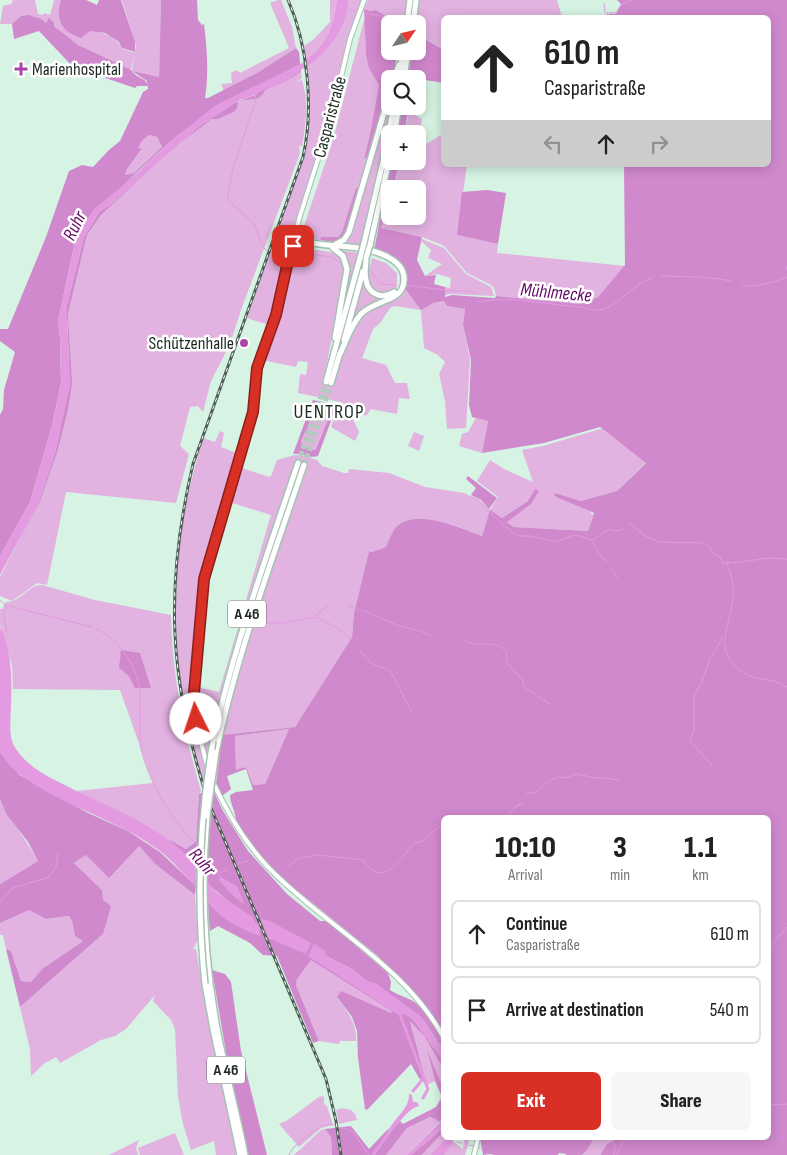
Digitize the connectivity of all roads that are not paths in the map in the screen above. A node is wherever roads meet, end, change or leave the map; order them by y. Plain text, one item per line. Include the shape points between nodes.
1 (364, 0) edge
2 (410, 0) edge
3 (416, 0) edge
4 (408, 15) edge
5 (414, 15) edge
6 (383, 115) edge
7 (392, 115) edge
8 (386, 170) edge
9 (296, 234) junction
10 (301, 242) junction
11 (367, 244) junction
12 (293, 246) junction
13 (333, 247) junction
14 (363, 258) junction
15 (340, 354) junction
16 (330, 366) junction
17 (208, 984) junction
18 (441, 1033) edge
19 (478, 1140) edge
20 (240, 1155) edge
21 (245, 1155) edge
22 (474, 1155) edge

1 - 9 main road, Casparistraße via 350,39 332,115
2 - 4 highway
3 - 5 highway
6 - 13 highway via 348,234
7 - 11 highway
8 - 11 highway
9 - 10 main road
9 - 12 main road via 289,238
10 - 12 main road
10 - 13 highway
11 - 14 highway, bridge
12 - 18 main road via 276,315 257,368 253,412 204,579 194,693 202,752 232,820 256,854 290,889 391,972
13 - 14 highway via 366,253 392,263 401,277 395,291 383,296 370,290
13 - 15 highway via 362,249 383,255 398,264 404,277 398,294 370,307 358,318
13 - 16 highway via 343,256 347,270
14 - 15 highway
14 - 16 highway
15 - 16 highway via 328,382
17 - 17 highway, A 46, bridge via 200,923 200,862 205,794 214,741 246,614 301,464 241,652 216,752 204,865
17 - 20 highway, A 46 via 212,1029
17 - 21 highway, A 46
19 - 22 main road

